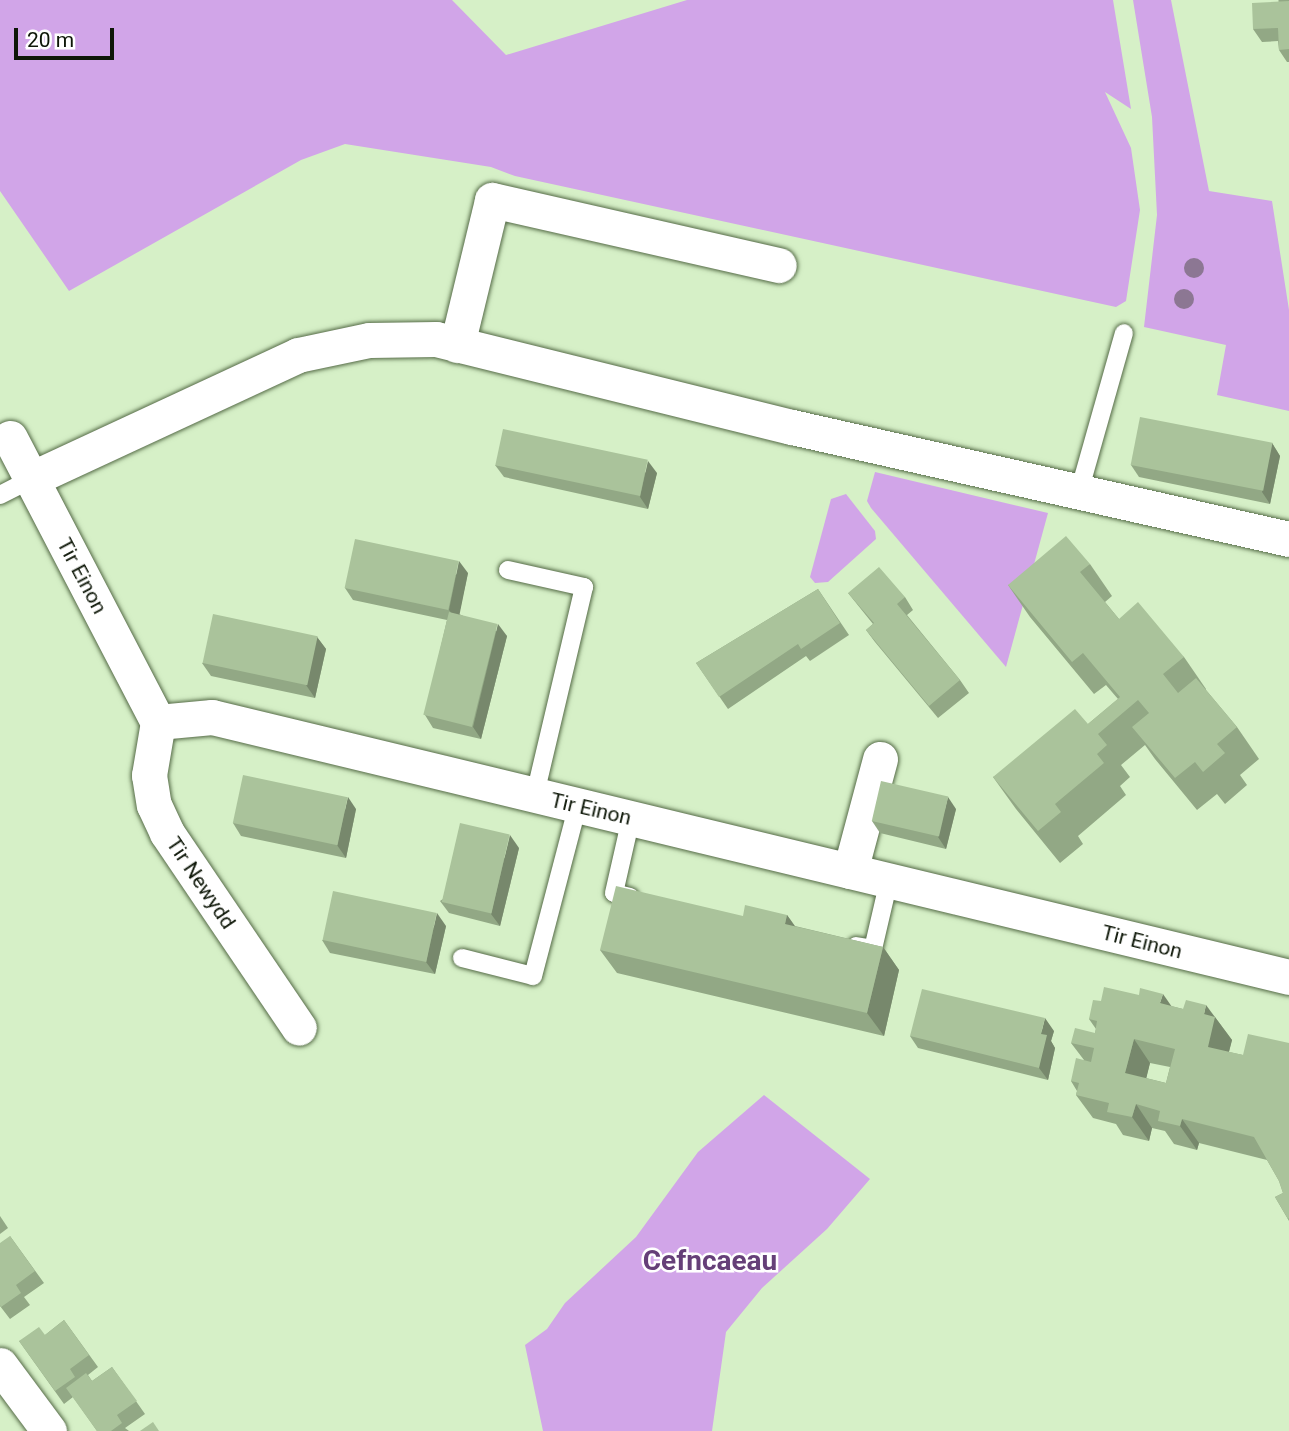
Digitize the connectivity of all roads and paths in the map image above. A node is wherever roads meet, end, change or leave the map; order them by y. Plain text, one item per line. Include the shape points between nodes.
1 (779, 265) dead end
2 (1124, 333) dead end
3 (457, 345) junction
4 (10, 438) dead end
5 (31, 479) junction
6 (1079, 492) junction
7 (0, 495) edge
8 (1289, 540) edge
9 (508, 570) dead end
10 (158, 722) junction
11 (880, 759) dead end
12 (535, 795) junction
13 (578, 805) junction
14 (631, 818) junction
15 (850, 871) junction
16 (889, 880) junction
17 (642, 900) edge
18 (832, 940) edge
19 (462, 958) dead end
20 (1289, 977) edge
21 (299, 1028) dead end
22 (0, 1366) edge
23 (49, 1431) edge

1 - 3 street via 492,200
2 - 6 lane
3 - 5 street via 436,339 369,340 298,355
3 - 6 street
4 - 5 street, Tir Einon
5 - 7 lane
5 - 10 street, Tir Einon
6 - 8 street
9 - 12 lane via 584,587
10 - 12 street, Tir Einon via 212,717
10 - 21 street, Tir Newydd via 149,775 167,832
11 - 15 street
12 - 13 street, Tir Einon
13 - 14 street, Tir Einon
13 - 19 lane via 533,976
14 - 15 street, Tir Einon
14 - 17 lane via 614,893
15 - 16 street, Tir Einon
16 - 18 lane via 873,949
16 - 20 street, Tir Einon
22 - 23 street

